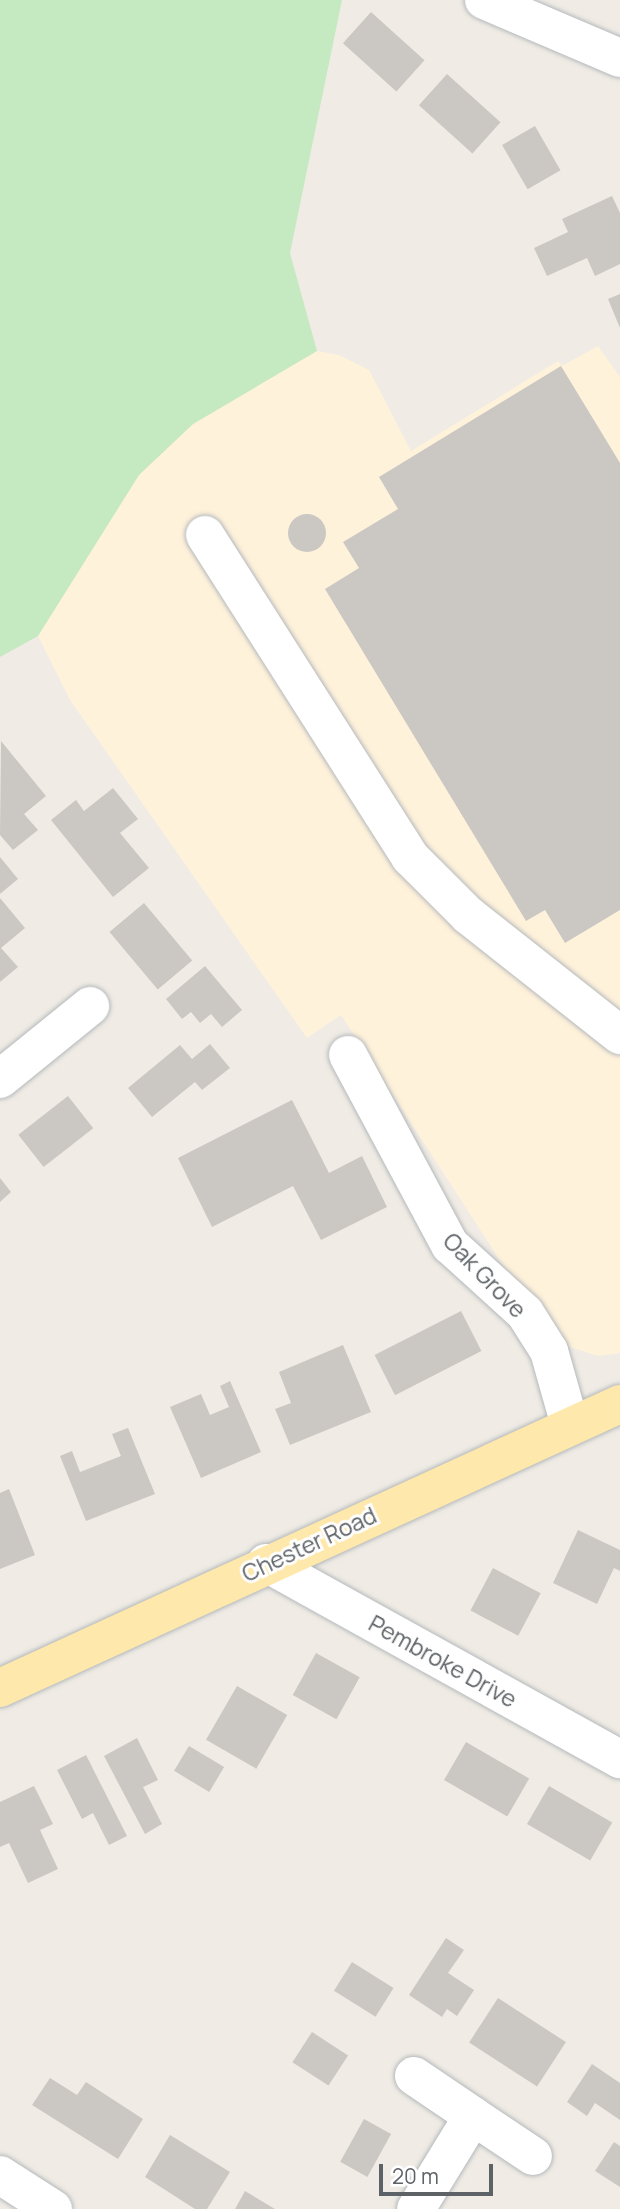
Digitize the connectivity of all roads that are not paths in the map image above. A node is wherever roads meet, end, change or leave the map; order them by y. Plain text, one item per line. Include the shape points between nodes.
1 (484, 0) edge
2 (620, 58) edge
3 (205, 535) dead end
4 (90, 1006) dead end
5 (620, 1035) edge
6 (348, 1055) dead end
7 (0, 1079) edge
8 (620, 1404) edge
9 (570, 1425) junction
10 (266, 1563) junction
11 (0, 1688) edge
12 (620, 1759) edge
13 (414, 2076) dead end
14 (473, 2116) junction
15 (533, 2155) dead end
16 (0, 2175) edge
17 (48, 2208) edge
18 (416, 2209) edge

1 - 2 street
3 - 5 street via 410,858 468,915
4 - 7 street
6 - 9 street, Oak Grove via 450,1245 525,1313 549,1351
8 - 9 main road, Chester Road
9 - 10 main road, Chester Road
10 - 11 main road, Chester Road
10 - 12 street, Pembroke Drive
13 - 14 street
14 - 15 street
14 - 18 street
16 - 17 street

